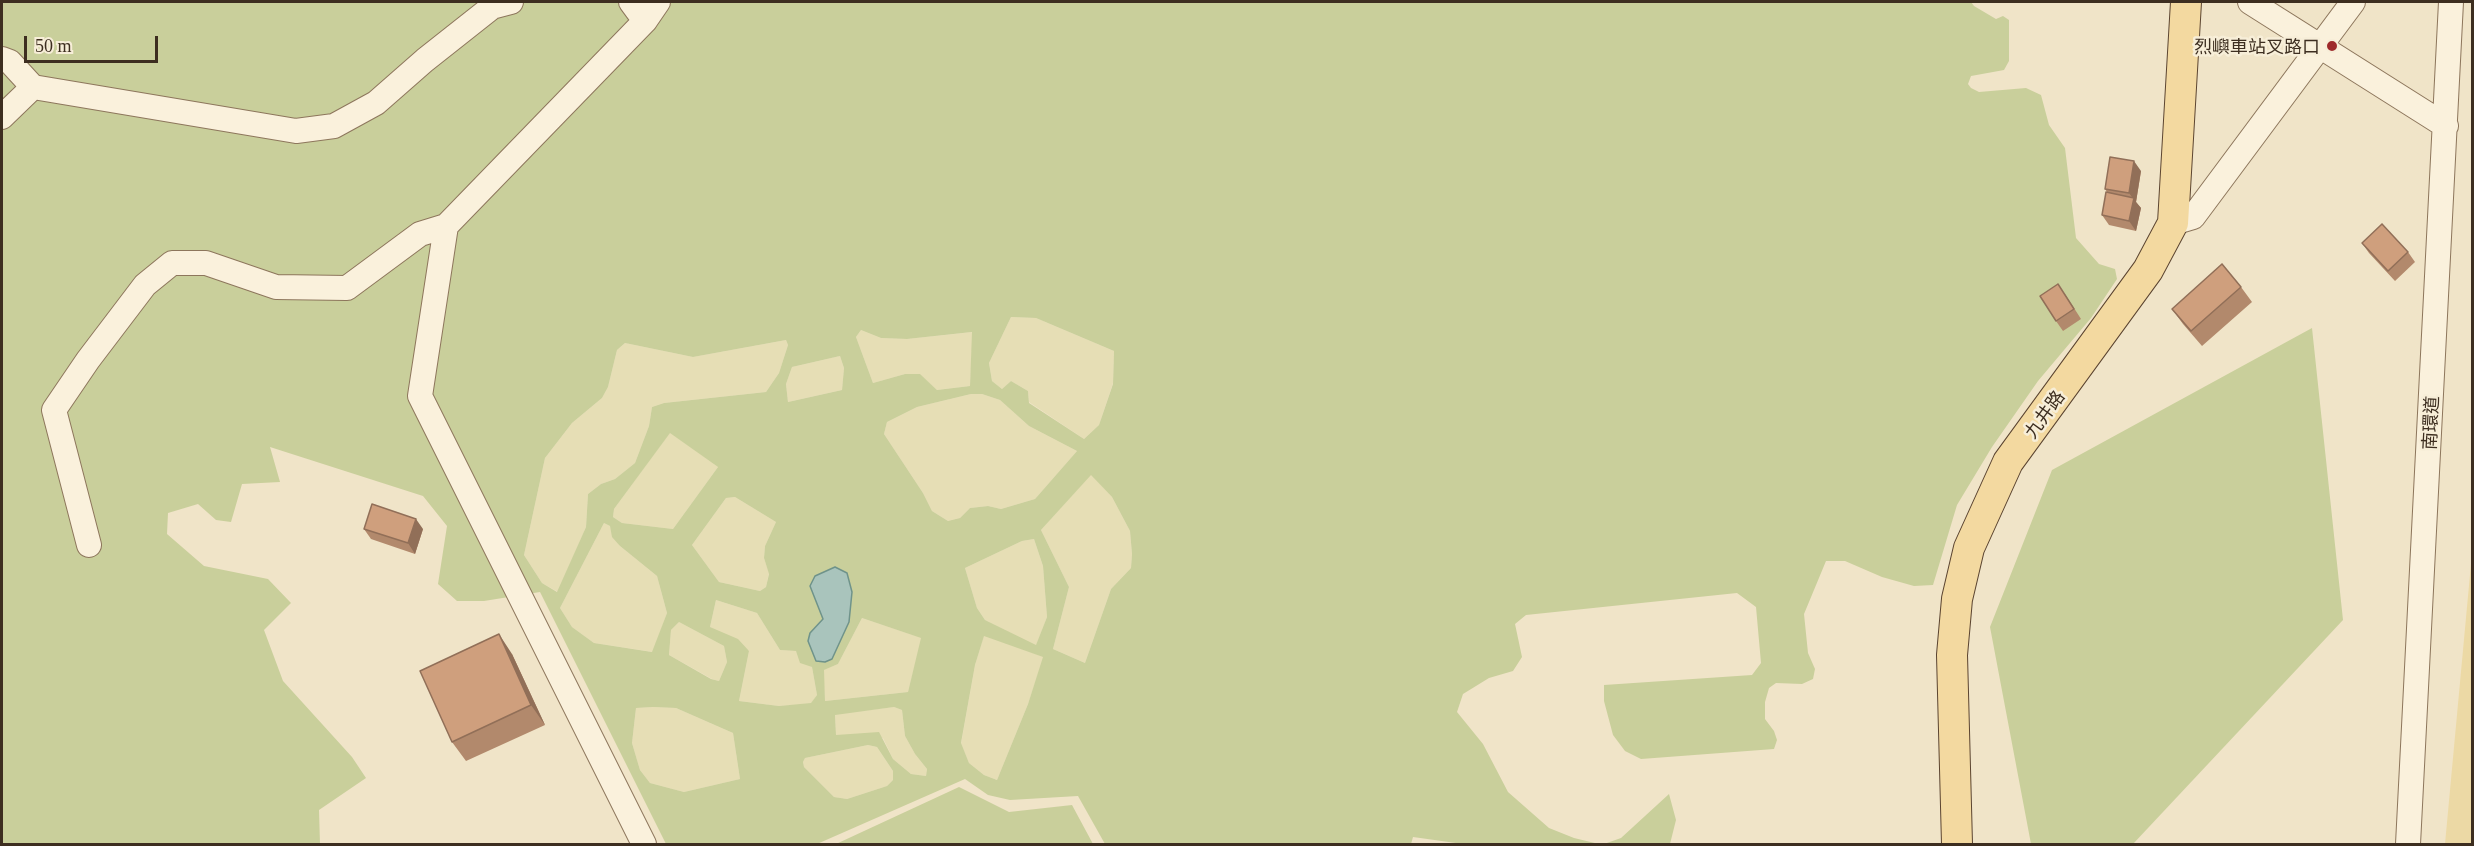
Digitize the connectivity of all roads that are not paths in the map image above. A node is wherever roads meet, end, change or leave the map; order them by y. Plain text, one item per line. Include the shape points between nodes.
1 (511, 2) edge
2 (631, 2) edge
3 (2186, 2) edge
4 (2250, 2) edge
5 (2353, 2) edge
6 (2451, 2) edge
7 (652, 11) edge
8 (2320, 47) junction
9 (2, 59) edge
10 (33, 87) junction
11 (2, 117) edge
12 (2446, 126) junction
13 (2173, 223) junction
14 (446, 226) junction
15 (89, 545) dead end
16 (644, 844) edge
17 (1957, 844) edge
18 (2408, 844) edge

1 - 10 street via 492,8 376,104 334,126 296,131
2 - 7 street
3 - 13 main road, 九井路
4 - 8 street
5 - 8 street
6 - 12 street, 南環道
7 - 14 street
8 - 12 street
8 - 13 street via 2193,217
9 - 10 street via 10,62
10 - 11 street
12 - 18 street, 南環道
13 - 17 main road, 九井路 via 2148,270 2008,462 1969,548 1957,599 1952,656
14 - 15 street via 420,234 347,288 276,287 206,263 172,263 145,285 54,410
14 - 16 street via 420,396

